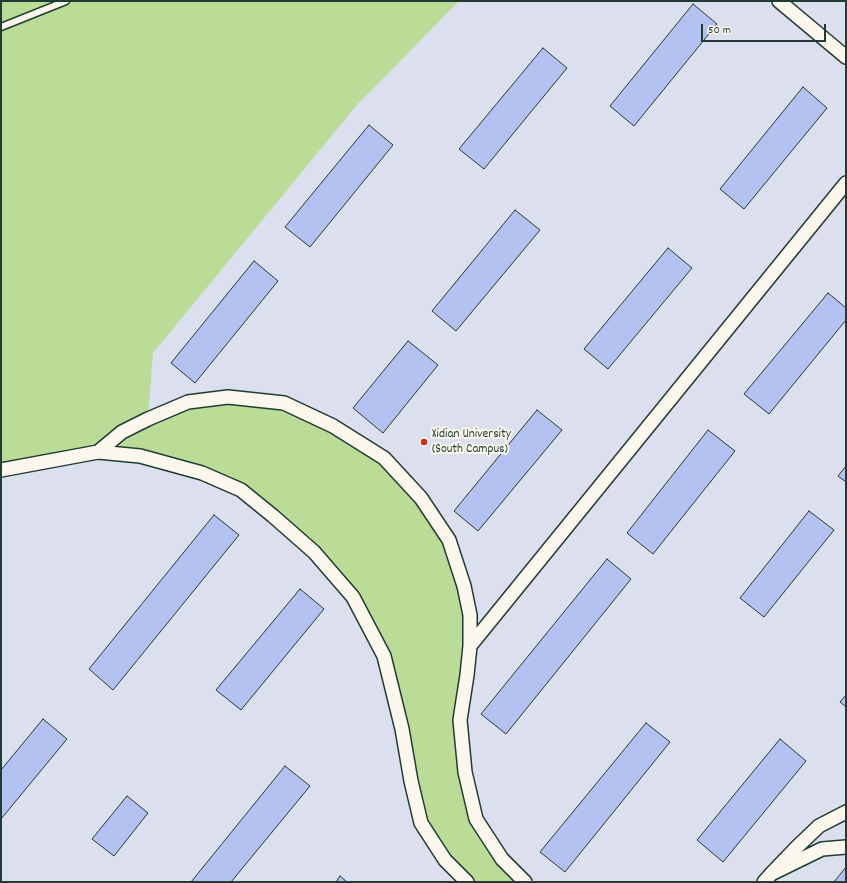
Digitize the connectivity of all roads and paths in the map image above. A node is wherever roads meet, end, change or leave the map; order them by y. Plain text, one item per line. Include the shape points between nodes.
1 (66, 1) edge
2 (779, 1) edge
3 (1, 27) edge
4 (846, 57) edge
5 (846, 183) edge
6 (98, 452) junction
7 (1, 470) edge
8 (470, 646) junction
9 (846, 812) edge
10 (846, 847) edge
11 (768, 878) edge
12 (467, 882) edge
13 (525, 882) edge

1 - 3 lane
2 - 4 street
5 - 8 street
6 - 7 street
6 - 8 street via 122,432 188,402 228,397 284,403 333,426 384,458 421,498 449,540 464,586 470,615
6 - 12 street via 140,456 202,473 241,490 314,552 353,597 384,656 421,824 445,860
8 - 13 street via 460,720 467,780 476,819 502,859
9 - 11 street via 819,826
10 - 11 street via 822,849

